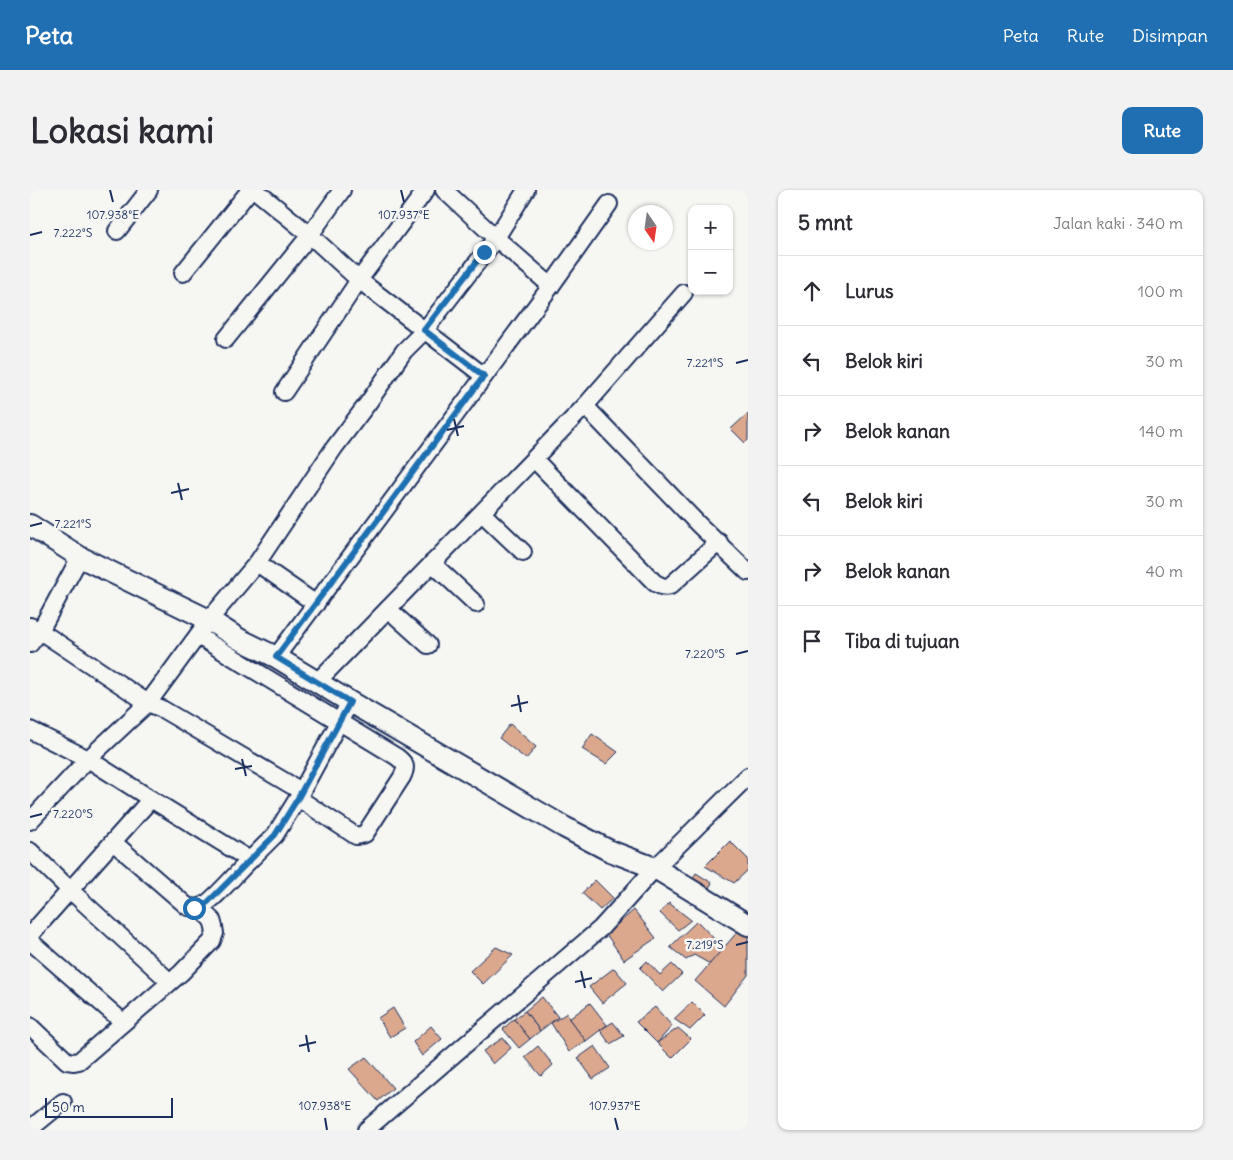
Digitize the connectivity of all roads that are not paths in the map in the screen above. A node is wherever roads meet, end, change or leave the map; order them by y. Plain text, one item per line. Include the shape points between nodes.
1 (149, 190) edge
2 (250, 190) edge
3 (255, 190) edge
4 (342, 190) edge
5 (426, 190) edge
6 (444, 190) edge
7 (526, 190) edge
8 (609, 204) dead end
9 (117, 231) dead end
10 (310, 235) junction
11 (496, 238) junction
12 (183, 273) dead end
13 (359, 280) junction
14 (551, 286) junction
15 (684, 293) dead end
16 (424, 330) junction
17 (226, 340) dead end
18 (484, 376) junction
19 (284, 392) dead end
20 (585, 406) junction
21 (534, 459) junction
22 (482, 513) junction
23 (30, 525) edge
24 (718, 542) junction
25 (522, 552) dead end
26 (80, 557) junction
27 (257, 563) junction
28 (432, 563) junction
29 (748, 572) edge
30 (316, 604) junction
31 (476, 604) dead end
32 (388, 608) junction
33 (204, 628) junction
34 (33, 634) edge
35 (428, 645) dead end
36 (276, 657) junction
37 (317, 682) junction
38 (350, 702) junction
39 (148, 703) junction
40 (339, 721) junction
41 (30, 730) edge
42 (88, 759) junction
43 (748, 776) edge
44 (299, 795) junction
45 (151, 798) junction
46 (30, 821) edge
47 (113, 842) junction
48 (30, 851) edge
49 (250, 860) junction
50 (655, 868) junction
51 (70, 890) junction
52 (199, 908) junction
53 (748, 925) edge
54 (30, 934) edge
55 (30, 941) edge
56 (170, 982) junction
57 (123, 1022) junction
58 (30, 1026) edge
59 (63, 1102) dead end
60 (30, 1129) edge
61 (366, 1130) edge

1 - 9 street
2 - 12 street
3 - 10 street
4 - 10 street
5 - 13 street
6 - 11 street
7 - 11 street
8 - 14 street
10 - 13 street
10 - 17 street
11 - 14 street
11 - 16 street
13 - 16 street
13 - 19 street
14 - 18 street
15 - 20 street
16 - 18 street
16 - 27 street via 404,351 334,448
18 - 30 street
20 - 21 street
20 - 24 street
21 - 22 street
21 - 24 street via 660,586 670,586
22 - 25 street
22 - 28 street
23 - 26 street
24 - 29 street
26 - 33 street
26 - 34 street
27 - 30 street
27 - 33 street
28 - 31 street
28 - 32 street
30 - 36 street
32 - 35 street
32 - 37 street
33 - 36 street
33 - 39 street
33 - 40 street
34 - 39 street
36 - 37 street
37 - 38 street
38 - 40 street
38 - 50 street via 564,827
39 - 42 street
39 - 44 street
40 - 44 street
40 - 44 street via 403,762 406,767 402,777 361,836 356,836
41 - 42 street
42 - 45 street
42 - 46 street
43 - 50 street
44 - 49 street via 275,835
45 - 47 street
45 - 49 street
47 - 51 street
47 - 52 street via 188,907
48 - 51 street
49 - 52 street
50 - 53 street
50 - 61 street via 601,928
51 - 54 street
51 - 56 street
52 - 56 street via 212,920 215,934 212,941
55 - 57 street
56 - 57 street
57 - 58 street via 74,1062 67,1061
59 - 60 street

